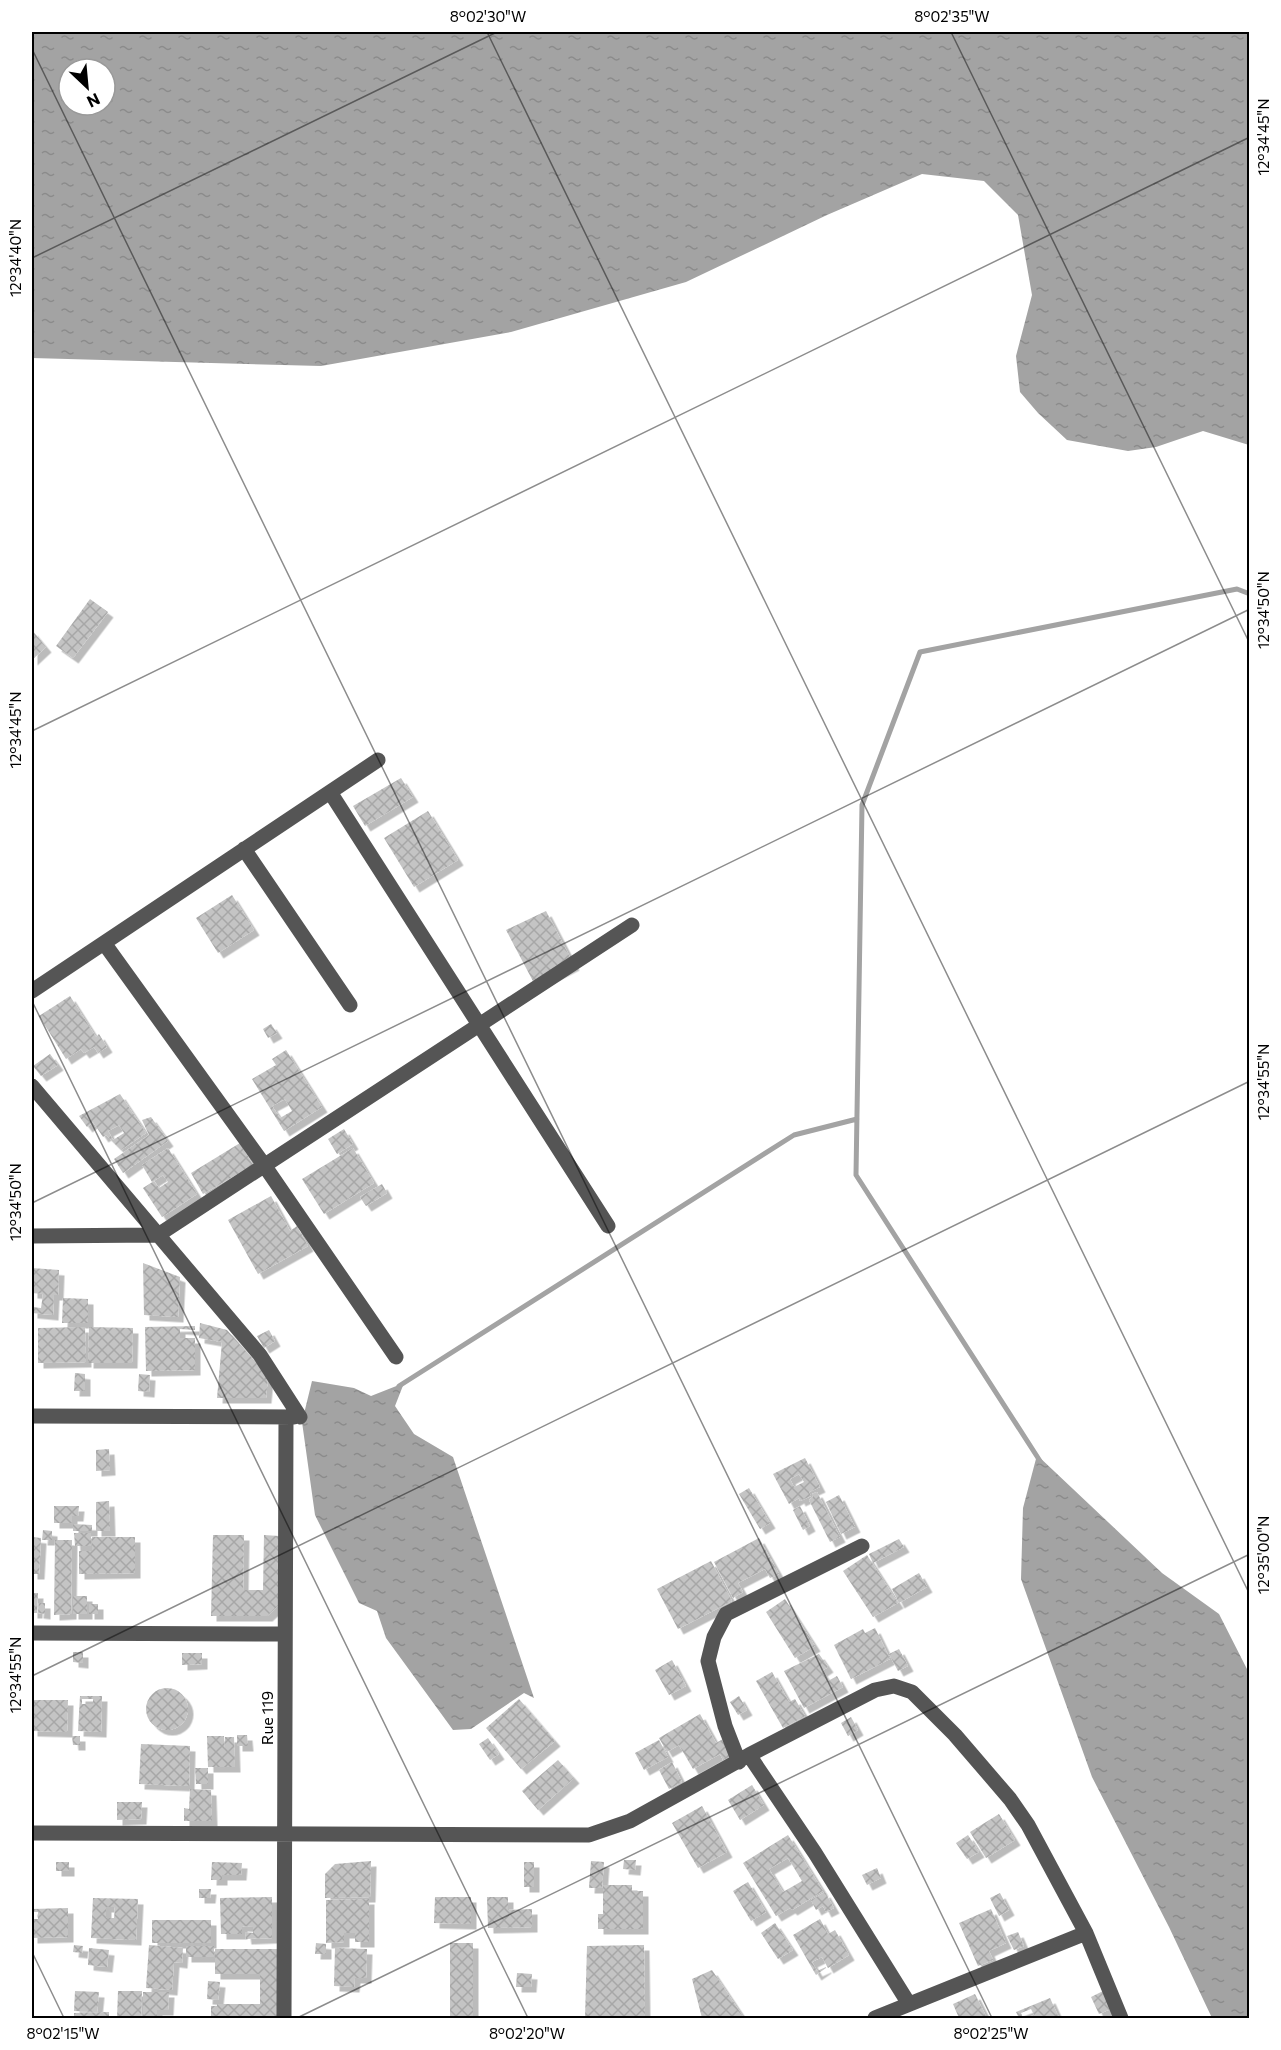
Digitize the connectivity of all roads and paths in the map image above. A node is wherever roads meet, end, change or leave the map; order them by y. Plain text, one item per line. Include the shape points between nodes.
1 (378, 760) dead end
2 (330, 792) junction
3 (244, 849) junction
4 (632, 925) dead end
5 (104, 943) junction
6 (32, 991) edge
7 (350, 1005) dead end
8 (479, 1025) junction
9 (32, 1086) edge
10 (264, 1165) junction
11 (608, 1226) dead end
12 (158, 1235) junction
13 (32, 1236) edge
14 (396, 1357) dead end
15 (32, 1416) edge
16 (293, 1417) junction
17 (862, 1546) dead end
18 (32, 1633) edge
19 (285, 1634) junction
20 (744, 1758) junction
21 (32, 1833) edge
22 (285, 1834) junction
23 (1086, 1933) junction
24 (909, 2004) junction
25 (284, 2019) edge
26 (875, 2019) edge
27 (1121, 2019) edge

1 - 2 street
2 - 3 street
2 - 8 street
3 - 5 street
3 - 7 street
4 - 8 street
5 - 6 street
5 - 10 street
8 - 10 street
8 - 11 street
9 - 12 street
10 - 12 street
10 - 14 street
12 - 13 street
12 - 16 street via 260,1355
15 - 16 street
16 - 19 street, Rue 119
17 - 20 street via 726,1614 708,1661 725,1726
18 - 19 street
19 - 22 street, Rue 119
20 - 22 street via 630,1821 589,1835
20 - 23 street via 875,1690 894,1686 912,1692 1010,1799 1029,1826
20 - 24 street via 814,1853
21 - 22 street
22 - 25 street, Rue 119
23 - 24 street
23 - 27 street
24 - 26 street

